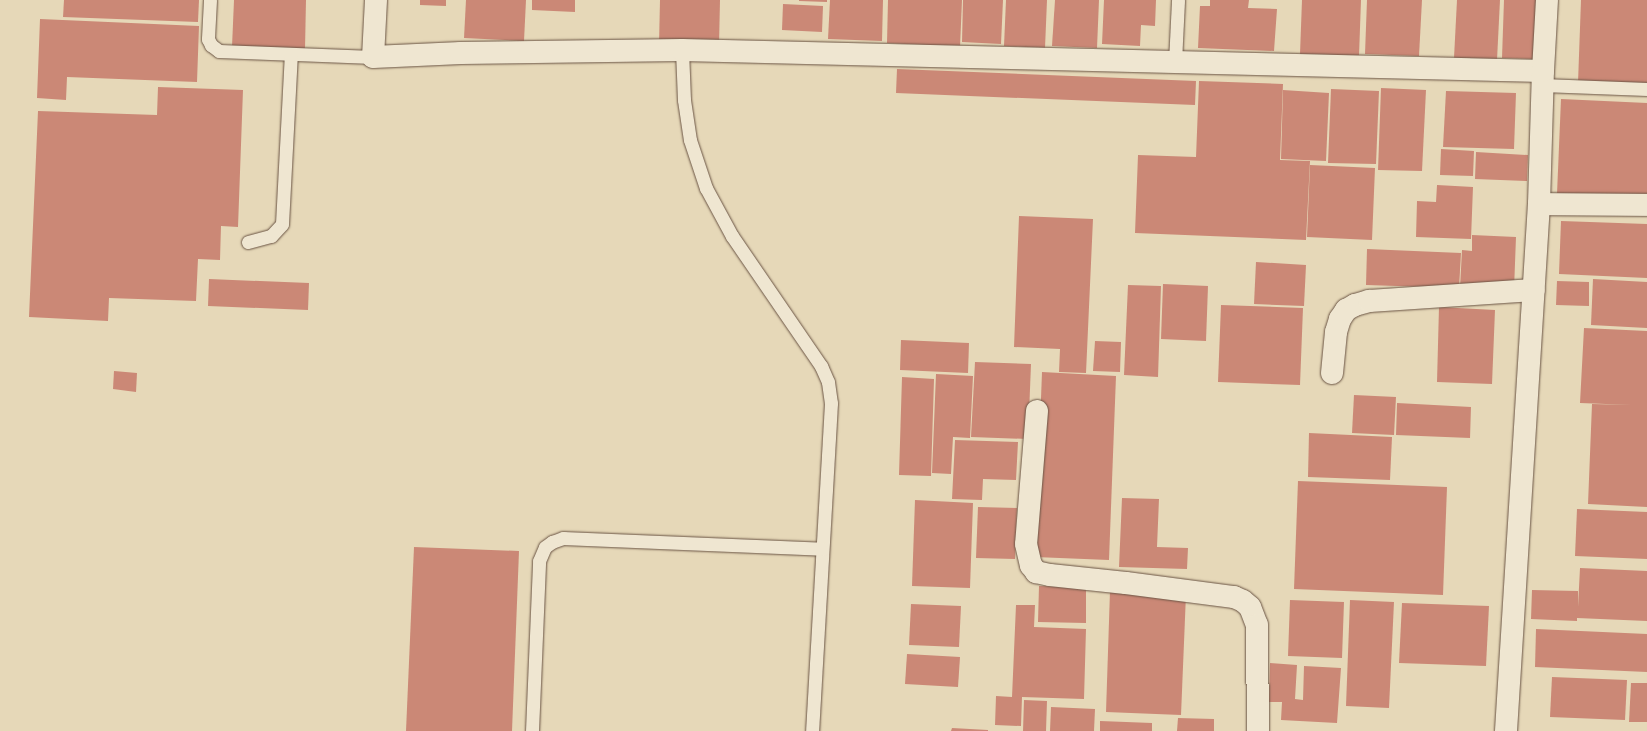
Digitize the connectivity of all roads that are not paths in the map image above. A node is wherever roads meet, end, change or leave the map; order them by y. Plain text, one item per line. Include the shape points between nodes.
1 (210, 0) edge
2 (376, 0) edge
3 (1178, 0) edge
4 (1547, 0) edge
5 (682, 50) junction
6 (291, 54) junction
7 (373, 57) junction
8 (1175, 62) junction
9 (1542, 78) junction
10 (1647, 88) edge
11 (1539, 204) junction
12 (1647, 205) edge
13 (248, 242) dead end
14 (1534, 290) junction
15 (1332, 373) dead end
16 (1037, 412) dead end
17 (822, 549) junction
18 (532, 731) edge
19 (812, 731) edge
20 (1258, 731) edge
21 (1506, 731) edge

1 - 6 lane via 208,39 211,46 219,51
2 - 7 street
3 - 8 lane
4 - 9 street
5 - 7 street via 461,53
5 - 8 street
5 - 17 lane via 684,100 690,140 706,188 732,236 821,366 828,382 831,403
6 - 7 lane
6 - 13 lane via 282,224 271,236
8 - 9 street
9 - 10 lane
9 - 11 street
11 - 12 street
11 - 14 street
14 - 15 street via 1369,301 1355,305 1346,310 1340,319 1336,332
14 - 21 street
16 - 20 street via 1026,544 1033,568 1036,572 1050,575 1234,597 1243,601 1250,607 1258,626
17 - 18 lane via 563,538 552,542 545,547 539,561
17 - 19 lane

